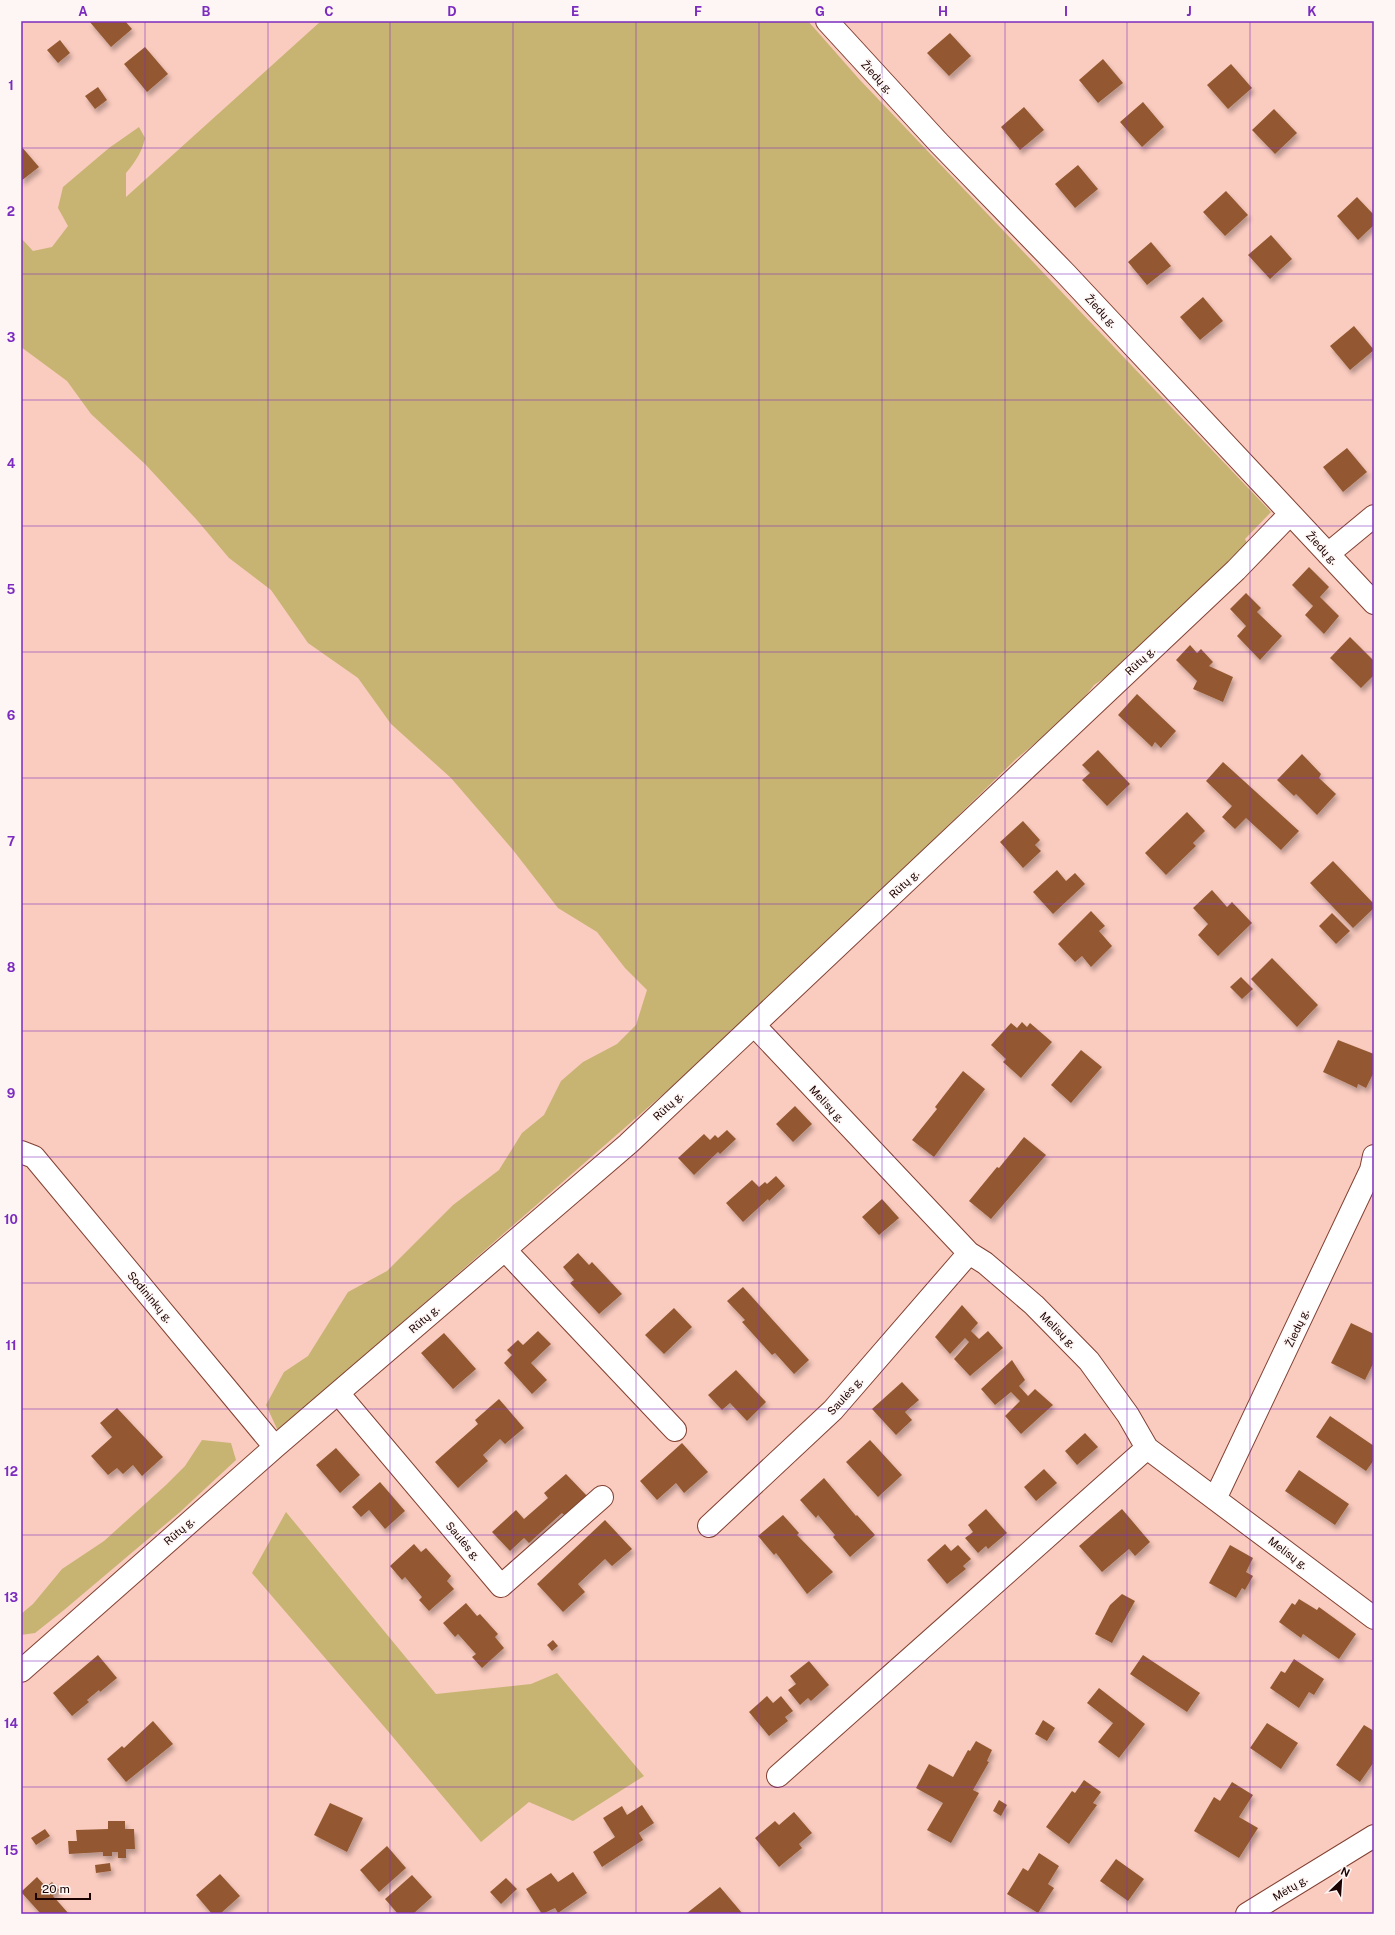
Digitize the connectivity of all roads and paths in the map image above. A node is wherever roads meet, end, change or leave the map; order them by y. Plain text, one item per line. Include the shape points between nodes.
1 (827, 21) edge
2 (1290, 514) junction
3 (1374, 516) edge
4 (1328, 554) junction
5 (1374, 603) edge
6 (754, 1025) junction
7 (21, 1152) edge
8 (1374, 1156) edge
9 (505, 1250) junction
10 (968, 1253) junction
11 (338, 1393) junction
12 (675, 1430) dead end
13 (275, 1447) junction
14 (1147, 1448) junction
15 (602, 1497) dead end
16 (1215, 1499) junction
17 (709, 1526) dead end
18 (1374, 1618) edge
19 (21, 1671) edge
20 (778, 1776) dead end
21 (1374, 1836) edge
22 (1247, 1914) edge

1 - 2 street, Žiedų g. via 933,137 1072,280
2 - 4 street, Žiedų g.
2 - 6 street, Rūtų g. via 1219,586
3 - 4 street
4 - 5 street, Žiedų g.
6 - 9 street, Rūtų g. via 628,1144
6 - 10 street, Melisų g.
7 - 13 street, Sodininkų g. via 34,1157
8 - 16 street, Žiedų g. via 1371,1170
9 - 11 street, Rūtų g.
9 - 12 street
10 - 14 street, Melisų g. via 985,1263 1034,1306 1090,1361 1128,1415
10 - 17 street, Saulės g. via 833,1410
11 - 13 street, Rūtų g.
11 - 15 street, Saulės g. via 501,1586
13 - 19 street, Rūtų g.
14 - 16 street, Melisų g.
14 - 20 street
16 - 18 street, Melisų g.
21 - 22 street, Mėtų g.

